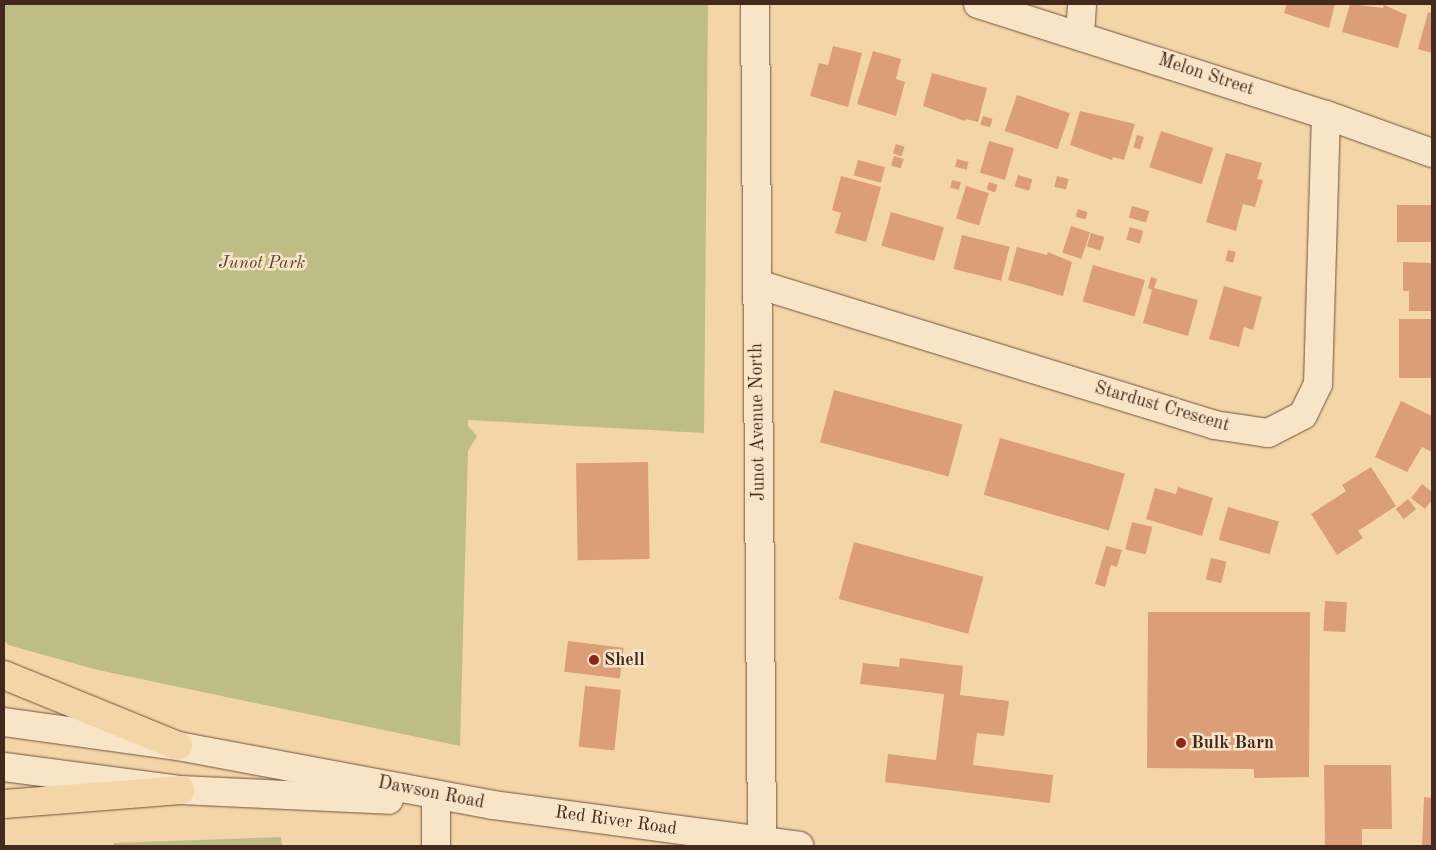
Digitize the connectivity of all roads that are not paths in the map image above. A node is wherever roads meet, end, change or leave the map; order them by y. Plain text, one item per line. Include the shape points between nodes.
1 (754, 4) edge
2 (978, 4) edge
3 (1082, 4) edge
4 (1080, 34) junction
5 (1326, 115) junction
6 (1432, 153) edge
7 (757, 284) junction
8 (4, 675) edge
9 (4, 722) edge
10 (178, 746) junction
11 (4, 767) edge
12 (180, 790) junction
13 (436, 802) junction
14 (4, 804) edge
15 (493, 804) junction
16 (762, 844) edge
17 (436, 846) edge
18 (799, 846) edge

1 - 7 main road, Junot Avenue North
2 - 4 main road, Melon Street
3 - 4 main road
4 - 5 main road, Melon Street
5 - 6 main road, Melon Street
5 - 7 main road, Stardust Crescent via 1318,384 1303,415 1268,433 1214,425
7 - 16 main road, Junot Avenue North
8 - 10 highway
9 - 10 main road, Dawson Road
10 - 15 main road, Dawson Road
11 - 12 main road, Dawson Road
12 - 13 main road, Dawson Road
12 - 14 highway
13 - 15 main road, Dawson Road
13 - 17 main road
15 - 16 main road, Red River Road
16 - 18 main road, Red River Road

